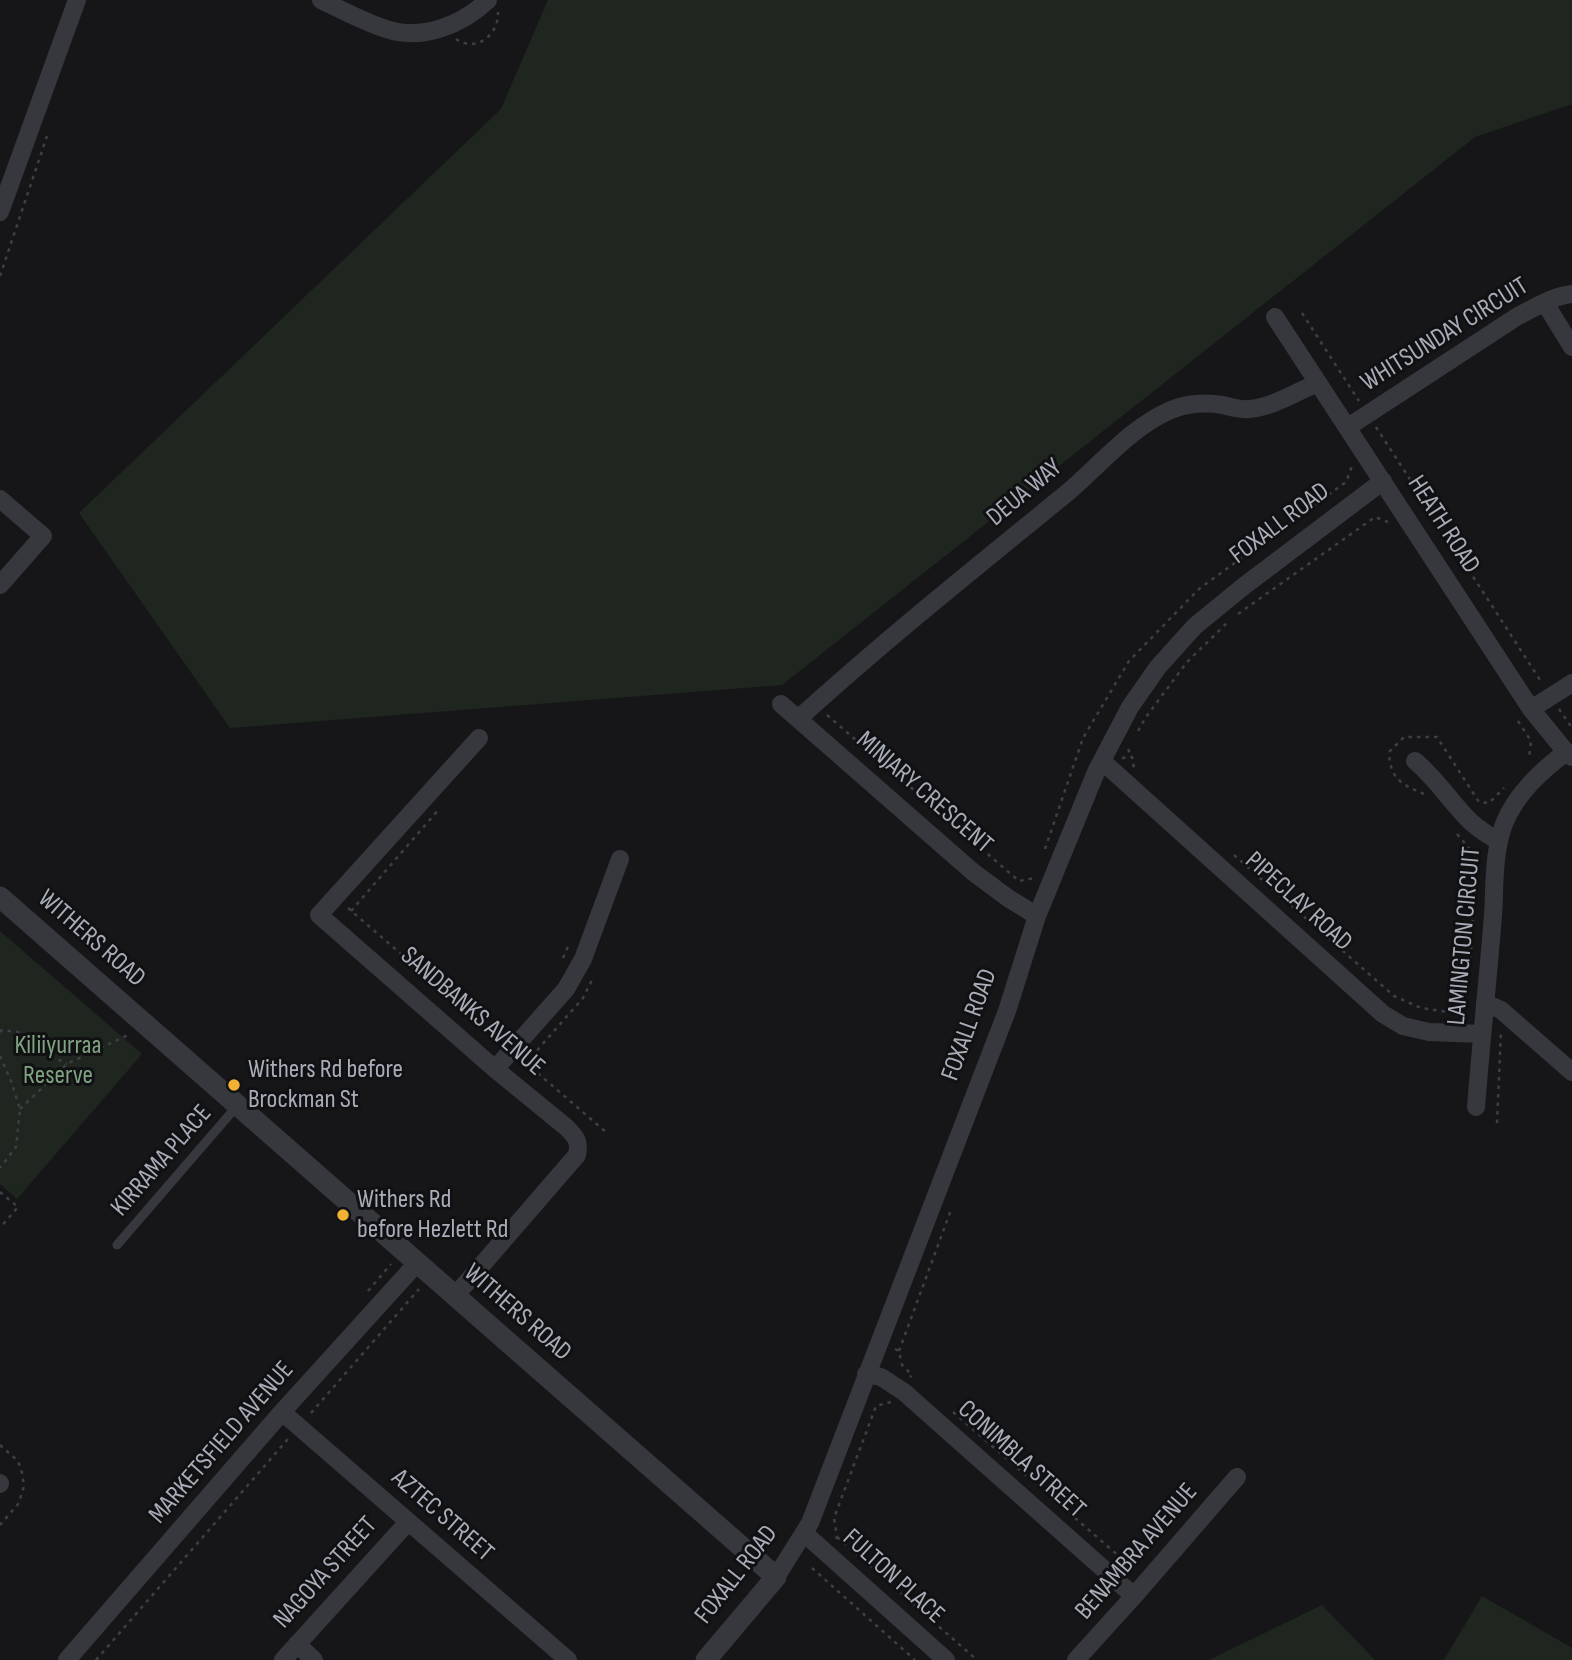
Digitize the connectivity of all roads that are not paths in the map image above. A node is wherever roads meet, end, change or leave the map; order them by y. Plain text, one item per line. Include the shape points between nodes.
1 (77, 0) edge
2 (320, 0) edge
3 (488, 0) edge
4 (0, 212) edge
5 (1572, 295) edge
6 (1545, 303) junction
7 (1275, 317) dead end
8 (1572, 347) edge
9 (1318, 383) junction
10 (1348, 427) junction
11 (1383, 481) junction
12 (0, 499) edge
13 (0, 585) edge
14 (1572, 683) edge
15 (781, 704) dead end
16 (1523, 714) junction
17 (798, 719) junction
18 (479, 738) dead end
19 (1569, 755) edge
20 (1102, 761) junction
21 (1415, 761) dead end
22 (1499, 841) junction
23 (620, 859) dead end
24 (0, 897) edge
25 (1037, 916) junction
26 (1485, 1005) junction
27 (1482, 1034) junction
28 (495, 1069) junction
29 (1572, 1072) edge
30 (238, 1105) junction
31 (1476, 1107) dead end
32 (117, 1245) dead end
33 (418, 1262) junction
34 (455, 1296) junction
35 (866, 1374) junction
36 (282, 1412) junction
37 (1237, 1477) dead end
38 (408, 1522) junction
39 (804, 1533) junction
40 (776, 1577) junction
41 (1134, 1596) junction
42 (296, 1644) junction
43 (67, 1660) edge
44 (284, 1660) edge
45 (314, 1660) edge
46 (568, 1660) edge
47 (706, 1660) edge
48 (946, 1660) edge
49 (1076, 1660) edge

1 - 4 street
2 - 3 street via 389,30 427,32 469,17
5 - 6 street, WHITSUNDAY CIRCUIT
6 - 8 street
6 - 10 street, WHITSUNDAY CIRCUIT
7 - 9 street, HEATH ROAD
9 - 10 street, HEATH ROAD
9 - 17 street, DEUA WAY via 1262,407 1245,410 1187,404 1152,420
10 - 11 street, HEATH ROAD
11 - 16 street, HEATH ROAD
11 - 20 street, FOXALL ROAD via 1195,626 1130,707
12 - 13 street via 43,536
14 - 16 street
15 - 17 street, MINJARY CRESCENT
16 - 19 street, HEATH ROAD
17 - 25 street, MINJARY CRESCENT via 974,872
18 - 28 street, SANDBANKS AVENUE via 319,915
19 - 22 street, LAMINGTON CIRCUIT via 1544,769 1527,786
20 - 25 street, FOXALL ROAD
20 - 27 street, PIPECLAY ROAD via 1383,1014 1403,1026 1429,1032
21 - 22 street via 1471,822
22 - 26 street, LAMINGTON CIRCUIT
23 - 28 street via 583,959 566,989
24 - 30 street, WITHERS ROAD
25 - 35 street, FOXALL ROAD via 1007,1011
26 - 27 street, LAMINGTON CIRCUIT
26 - 29 street via 1520,1025
27 - 31 street, LAMINGTON CIRCUIT
28 - 34 street, SANDBANKS AVENUE via 566,1127 579,1146 577,1155
30 - 32 lane, KIRRAMA PLACE
30 - 33 street, WITHERS ROAD
33 - 34 street, WITHERS ROAD
33 - 36 street, MARKETSFIELD AVENUE
34 - 40 street, WITHERS ROAD
35 - 39 street, FOXALL ROAD
35 - 41 street, CONIMBLA STREET via 881,1377 901,1390
36 - 38 street, AZTEC STREET
36 - 43 street, MARKETSFIELD AVENUE
37 - 41 street, BENAMBRA AVENUE
38 - 42 street, NAGOYA STREET
38 - 46 street, AZTEC STREET
39 - 40 street, FOXALL ROAD
39 - 48 street, FULTON PLACE
40 - 47 street, FOXALL ROAD
41 - 49 street, BENAMBRA AVENUE
42 - 44 street, NAGOYA STREET
42 - 45 street

